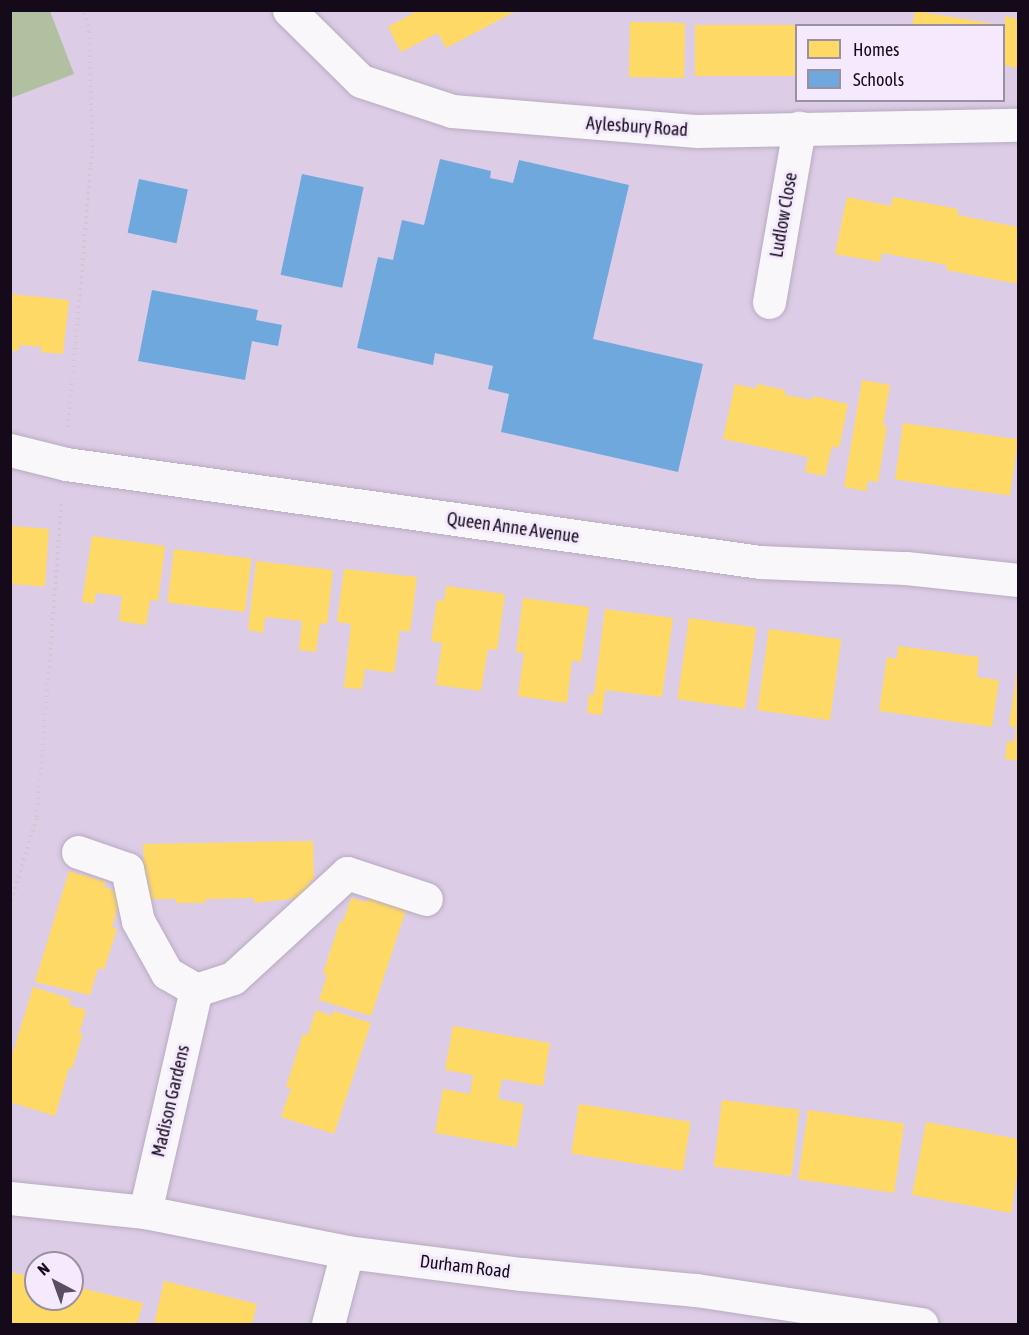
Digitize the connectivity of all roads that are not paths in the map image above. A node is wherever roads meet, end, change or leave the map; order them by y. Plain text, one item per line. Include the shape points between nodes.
1 (289, 10) edge
2 (1018, 125) edge
3 (799, 129) junction
4 (770, 302) dead end
5 (10, 450) edge
6 (1018, 580) edge
7 (78, 852) dead end
8 (426, 899) dead end
9 (196, 990) junction
10 (10, 1198) edge
11 (145, 1212) junction
12 (347, 1252) junction
13 (328, 1324) edge
14 (921, 1324) edge

1 - 3 street, Aylesbury Road via 361,81 452,111 697,131
2 - 3 street, Aylesbury Road
3 - 4 street, Ludlow Close
5 - 6 street, Queen Anne Avenue via 66,464 760,562 906,568
7 - 9 street via 128,869 138,921 167,973
8 - 9 street via 347,873 234,978
9 - 11 street, Madison Gardens
10 - 11 street, Durham Road
11 - 12 street, Durham Road
12 - 13 street
12 - 14 street, Durham Road via 696,1290

